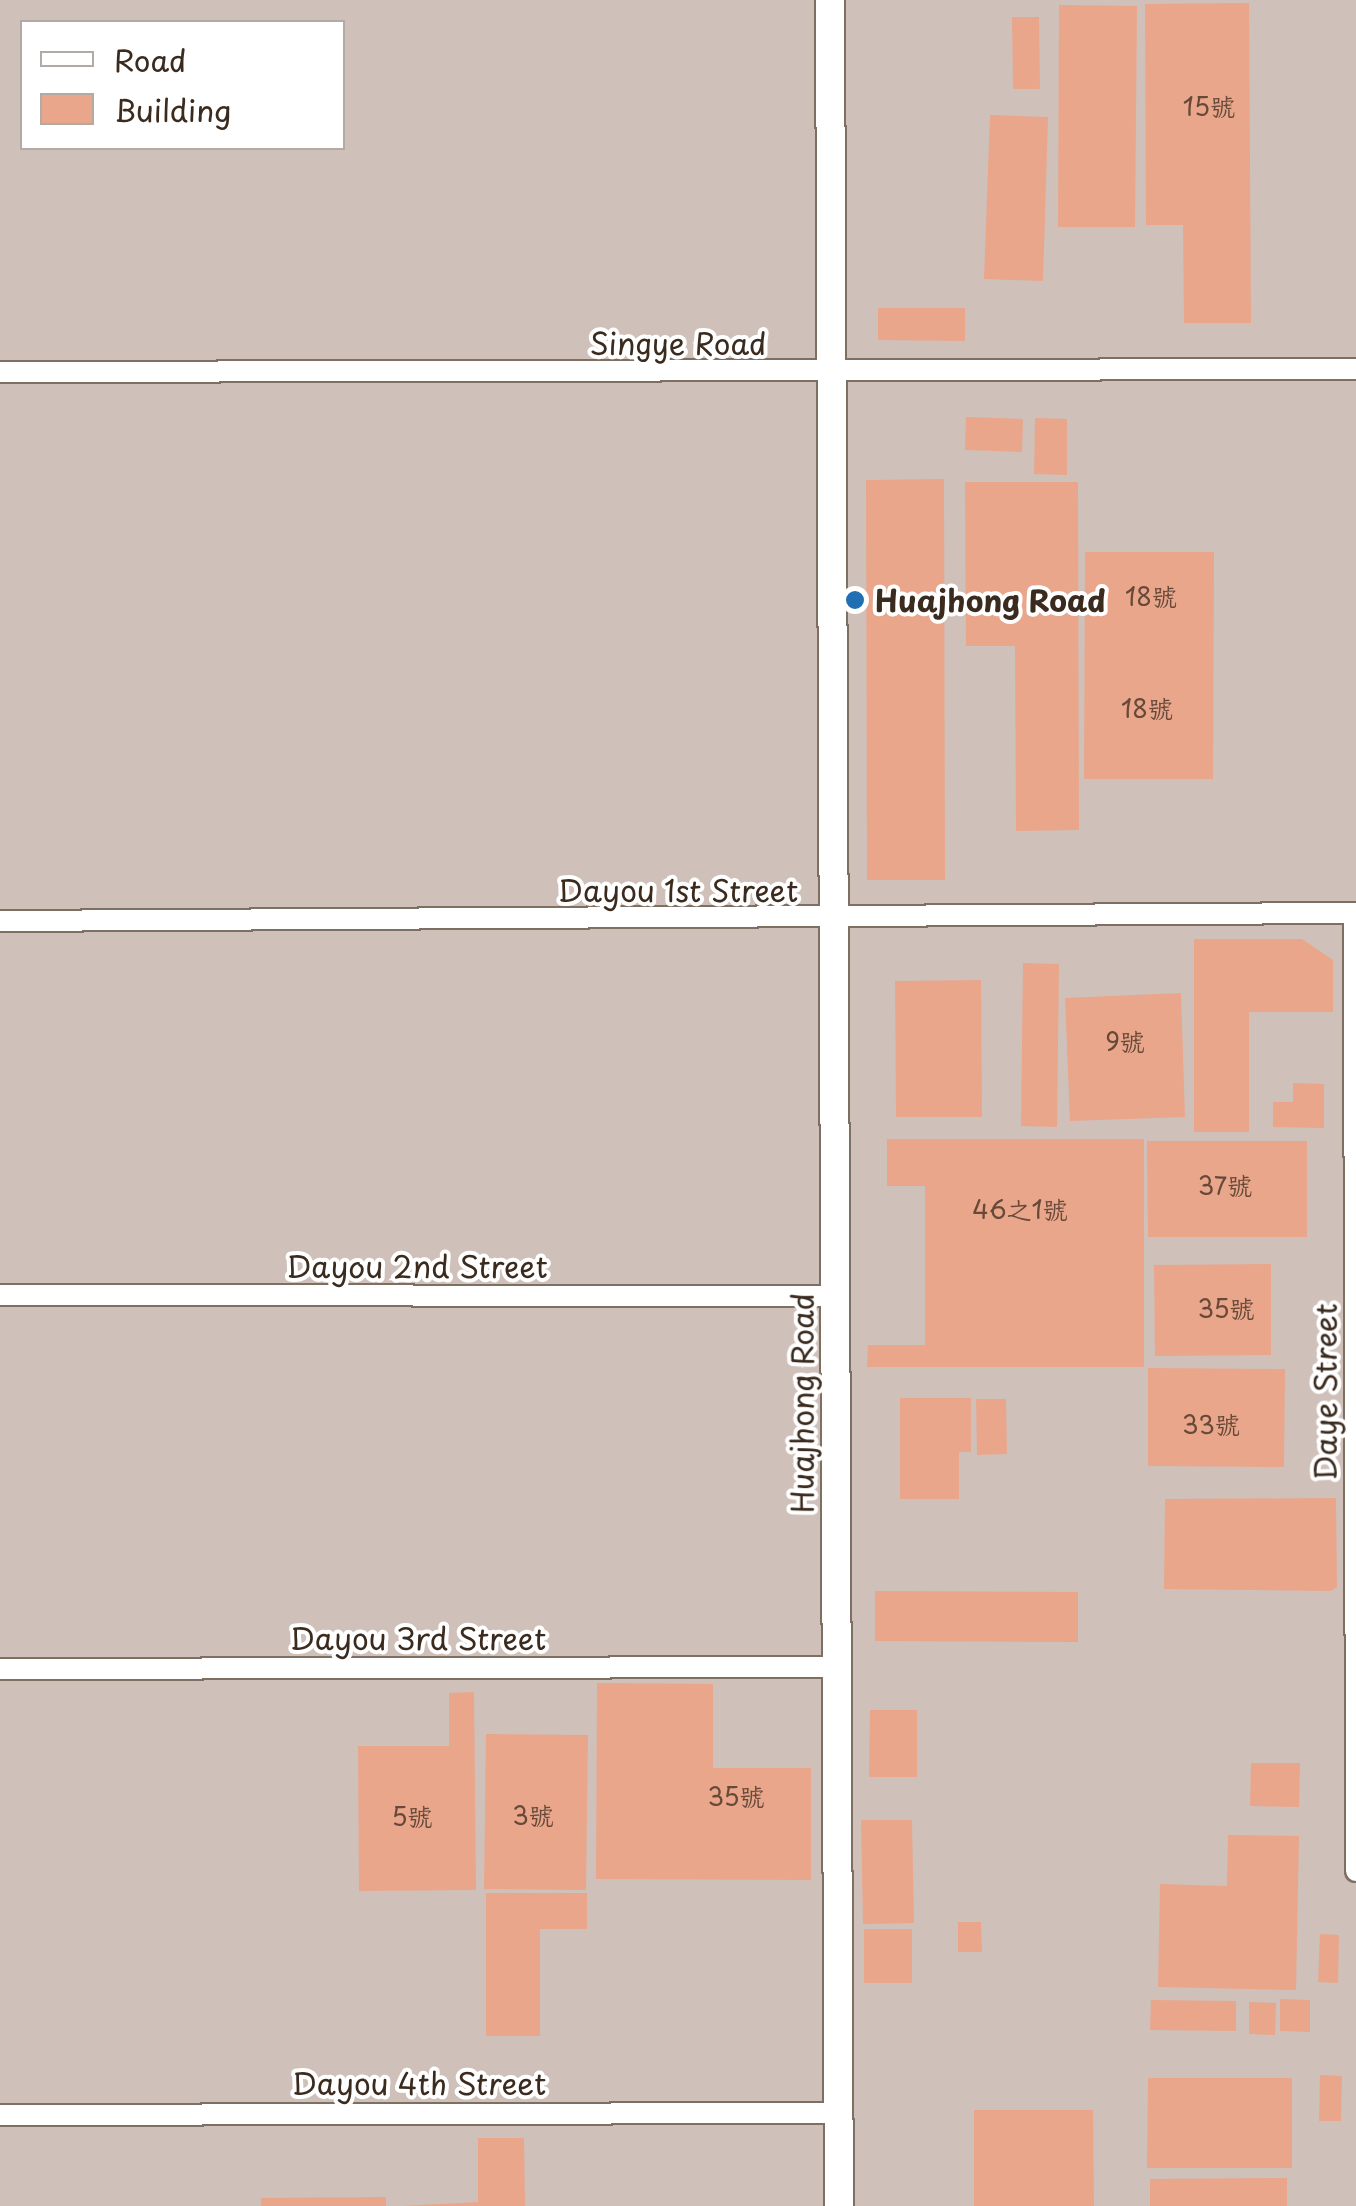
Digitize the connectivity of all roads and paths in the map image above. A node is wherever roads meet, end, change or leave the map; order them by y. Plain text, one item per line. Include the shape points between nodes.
1 (830, 0) edge
2 (1356, 369) edge
3 (0, 372) edge
4 (828, 373) junction
5 (1355, 913) edge
6 (832, 919) junction
7 (0, 921) edge
8 (0, 1296) edge
9 (834, 1296) junction
10 (0, 1668) edge
11 (836, 1668) junction
12 (1356, 1872) edge
13 (839, 2113) junction
14 (0, 2115) edge
15 (840, 2206) edge

1 - 4 street, Huajhong Road
2 - 4 street, Singye Road
3 - 4 street, Singye Road
4 - 6 street, Huajhong Road
5 - 6 street, Dayou 1st Street
5 - 12 street, Daye Street
6 - 7 street, Dayou 1st Street
6 - 9 street, Huajhong Road
8 - 9 street, Dayou 2nd Street
9 - 11 street, Huajhong Road
10 - 11 street, Dayou 3rd Street
11 - 13 street, Huajhong Road
13 - 14 street, Dayou 4th Street
13 - 15 street, Huajhong Road

